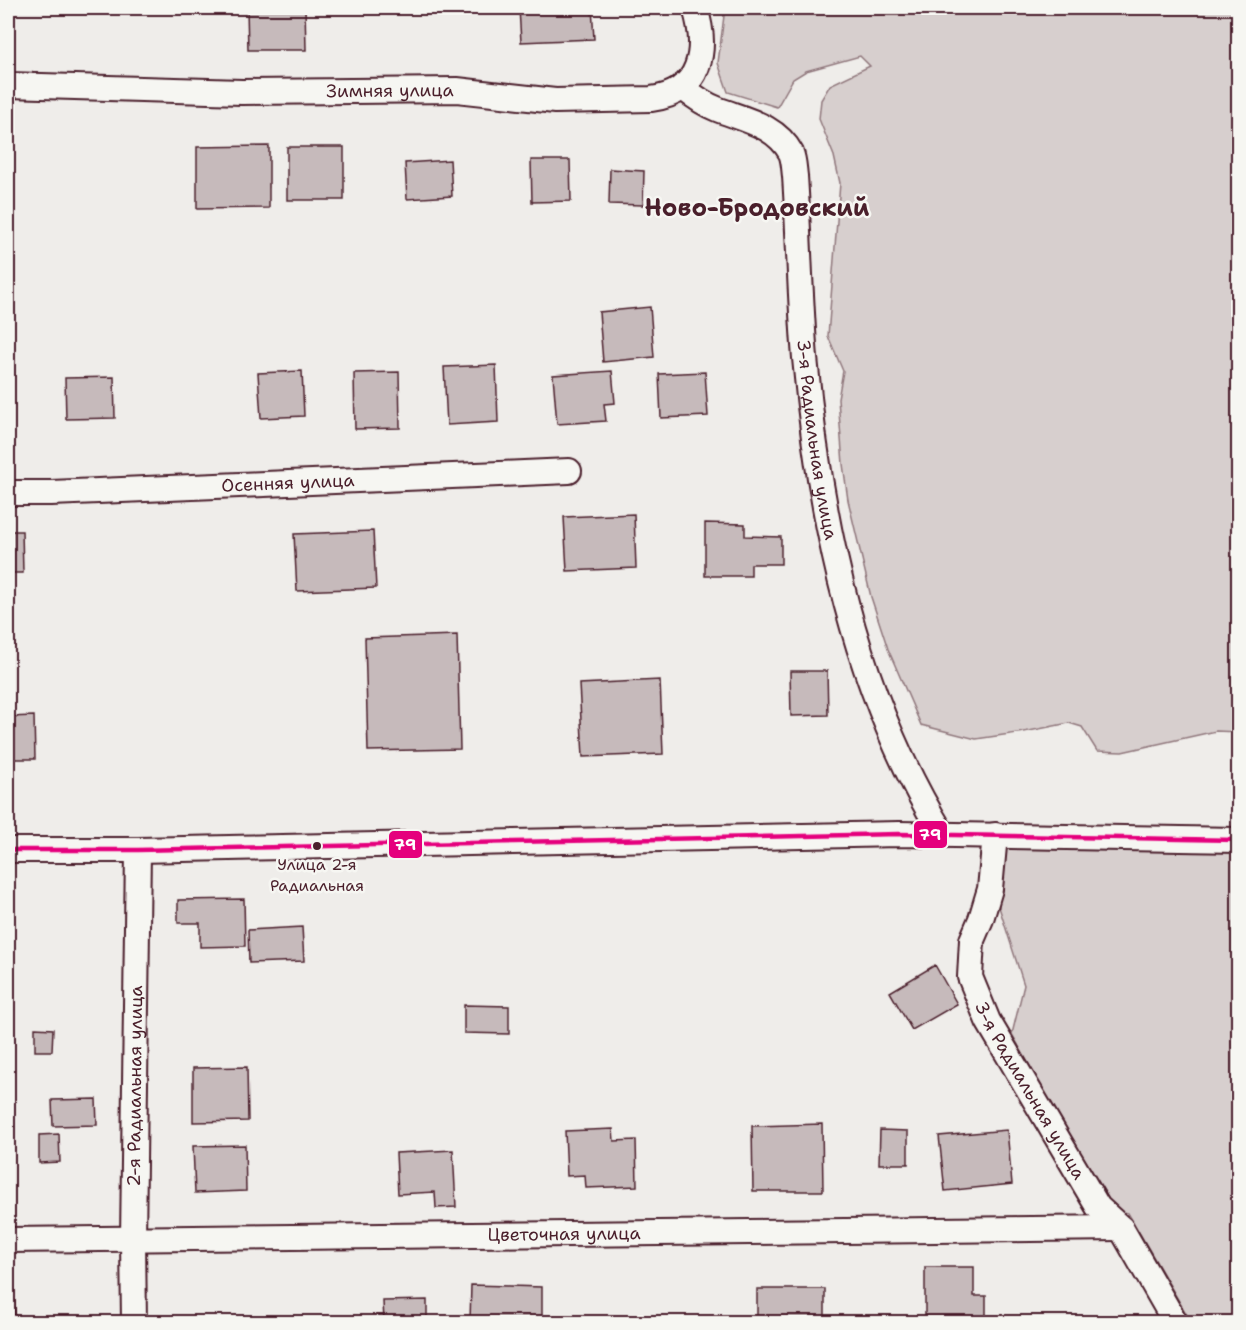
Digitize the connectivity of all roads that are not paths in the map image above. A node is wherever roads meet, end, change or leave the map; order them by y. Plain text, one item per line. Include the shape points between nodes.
1 (695, 8) edge
2 (8, 85) edge
3 (682, 87) junction
4 (568, 471) dead end
5 (8, 493) edge
6 (943, 835) junction
7 (995, 835) junction
8 (1239, 840) edge
9 (8, 850) edge
10 (138, 850) junction
11 (1121, 1228) junction
12 (8, 1240) edge
13 (133, 1240) junction
14 (134, 1323) edge
15 (1175, 1323) edge

1 - 3 street via 701,58
2 - 3 street, Зимняя улица via 242,92 457,90 555,101 665,98
3 - 6 street, 3-я Радиальная улица via 697,100 768,129 792,155 805,358 837,568 886,722
4 - 5 street, Осенняя улица
6 - 7 street
6 - 10 street
7 - 8 street
7 - 11 street, 3-я Радиальная улица via 990,889 972,940 970,978 988,1021 1098,1207
9 - 10 street
10 - 13 street, 2-я Радиальная улица
11 - 13 street, Цветочная улица
11 - 15 street, 3-я Радиальная улица
12 - 13 street, Цветочная улица
13 - 14 street, 2-я Радиальная улица

